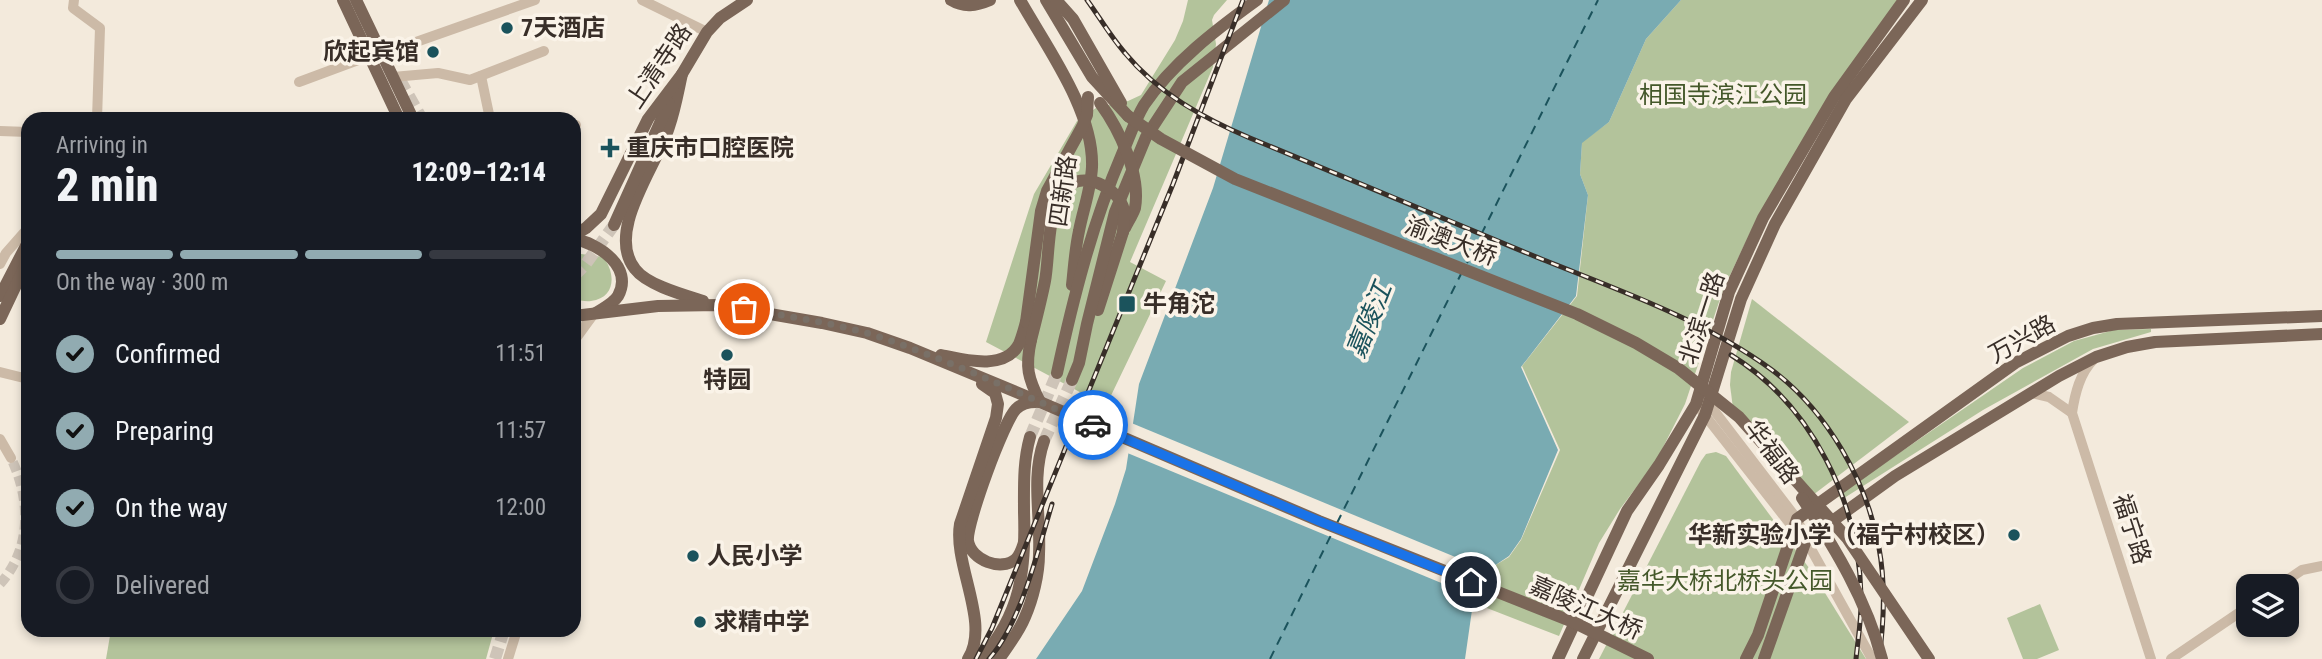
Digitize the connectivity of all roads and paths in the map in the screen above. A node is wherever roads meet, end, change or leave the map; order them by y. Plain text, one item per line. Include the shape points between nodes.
1 (74, 0) edge
2 (343, 0) edge
3 (356, 0) edge
4 (535, 0) edge
5 (642, 0) edge
6 (747, 0) edge
7 (951, 0) edge
8 (990, 0) edge
9 (1020, 0) edge
10 (1046, 0) edge
11 (1056, 0) edge
12 (1257, 0) edge
13 (1284, 0) edge
14 (1904, 0) edge
15 (1922, 0) edge
16 (1067, 22) junction
17 (707, 32) junction
18 (544, 51) dead end
19 (375, 55) junction
20 (682, 74) junction
21 (481, 76) junction
22 (393, 77) junction
23 (1089, 79) junction
24 (299, 82) dead end
25 (1094, 100) junction
26 (97, 112) edge
27 (396, 112) edge
28 (409, 112) edge
29 (489, 112) edge
30 (1128, 116) junction
31 (0, 131) edge
32 (21, 132) edge
33 (614, 225) tunnel mouth
34 (581, 232) edge
35 (1123, 232) junction
36 (21, 236) edge
37 (581, 239) edge
38 (21, 256) edge
39 (0, 264) edge
40 (21, 275) edge
41 (0, 296) edge
42 (718, 305) junction
43 (593, 315) junction
44 (581, 316) edge
45 (2322, 316) edge
46 (0, 319) edge
47 (1069, 320) junction
48 (581, 331) edge
49 (2322, 334) edge
50 (910, 348) junction
51 (2096, 357) junction
52 (1079, 363) junction
53 (0, 372) edge
54 (1057, 373) tunnel mouth
55 (21, 377) edge
56 (1072, 380) tunnel mouth
57 (2031, 393) junction
58 (1027, 397) junction
59 (1040, 402) junction
60 (1703, 404) junction
61 (2072, 413) junction
62 (1030, 437) tunnel mouth
63 (0, 439) edge
64 (1044, 440) tunnel mouth
65 (11, 458) tunnel mouth
66 (991, 464) junction
67 (1781, 465) junction
68 (1627, 511) junction
69 (1649, 524) junction
70 (1795, 524) junction
71 (1025, 539) junction
72 (1805, 540) junction
73 (2322, 566) edge
74 (2296, 574) edge
75 (2236, 615) edge
76 (515, 637) edge
77 (508, 659) edge
78 (968, 659) edge
79 (981, 659) edge
80 (999, 659) edge
81 (1558, 659) edge
82 (1583, 659) edge
83 (1648, 659) edge
84 (1746, 659) edge
85 (1764, 659) edge
86 (1872, 659) edge
87 (1882, 659) edge
88 (1929, 659) edge
89 (2151, 659) edge
90 (2171, 659) edge

1 - 26 street via 73,8 100,27
2 - 19 main road
3 - 19 main road
4 - 19 street
5 - 17 street
6 - 17 main road, 上清寺路
7 - 8 main road via 968,6
9 - 47 main road, 四新路 via 1073,94 1091,145 1092,167 1078,234
10 - 16 main road
11 - 16 main road
12 - 47 main road via 1175,68 1144,106 1105,195
13 - 52 main road via 1182,82 1146,136 1115,212
14 - 60 main road, 北滨一路 via 1834,97 1763,218 1729,292
15 - 60 main road, 北滨一路 via 1846,99 1775,224 1741,299
16 - 23 main road
16 - 30 main road
17 - 20 main road, 上清寺路
18 - 21 street
19 - 22 main road
19 - 24 street
19 - 27 main road
20 - 33 main road
20 - 34 main road, 上清寺路 via 648,119 601,214
20 - 42 main road via 669,129 629,218 625,245 642,276
21 - 22 street via 470,80 438,73
21 - 29 street
22 - 28 main road
23 - 25 main road
23 - 30 main road, 渝澳大桥
25 - 35 main road, bridge via 1114,123 1128,155 1135,208
25 - 50 main road, bridge via 1047,191 1019,344 999,360 974,362
30 - 67 main road, 渝澳大桥, bridge via 1235,179 1577,314 1636,343 1678,368 1739,417
31 - 32 street
35 - 52 main road
35 - 59 main road, bridge via 1124,209 1101,184 1085,180 1071,184 1061,194 1053,213 1045,279 1028,354 1028,380
36 - 39 street
37 - 43 main road via 615,262 621,279 618,295
38 - 41 main road
40 - 46 main road
42 - 43 main road via 658,306
42 - 50 main road via 867,333
43 - 44 main road
43 - 48 street
45 - 70 main road, 万兴路 via 2117,324 2068,336 2015,363
47 - 54 main road
49 - 51 main road, 万兴路 via 2155,342
50 - 58 main road, 嘉陵江大桥
50 - 78 main road via 991,389 998,398 996,418 958,536 974,608
51 - 57 main road, 万兴路
51 - 61 street via 2080,382
52 - 56 main road
53 - 55 street
57 - 61 street via 2054,400
57 - 72 main road, 万兴路 via 1895,476
58 - 59 main road, 嘉陵江大桥
58 - 66 main road via 1006,408
59 - 66 main road via 1016,410
59 - 83 main road, 嘉陵江大桥, bridge via 1319,521 1573,622
60 - 68 main road, 北滨一路
60 - 69 main road, 北滨一路
60 - 70 street, 华福路
61 - 89 street, 福宁路
62 - 71 main road via 1024,456
63 - 65 street
64 - 80 main road via 1036,492 1040,555 1025,619
66 - 71 main road via 969,526 971,550 996,564 1011,562
67 - 87 main road, bridge via 1838,552
67 - 88 main road, bridge via 1847,538
68 - 69 main road via 1643,511
68 - 81 main road, 北滨一路
69 - 82 main road, 北滨一路
70 - 72 street, 华福路
70 - 84 main road
71 - 79 main road via 1020,590 1011,615
72 - 85 main road
72 - 86 street, 华福路
73 - 74 street
75 - 90 street
76 - 77 street

